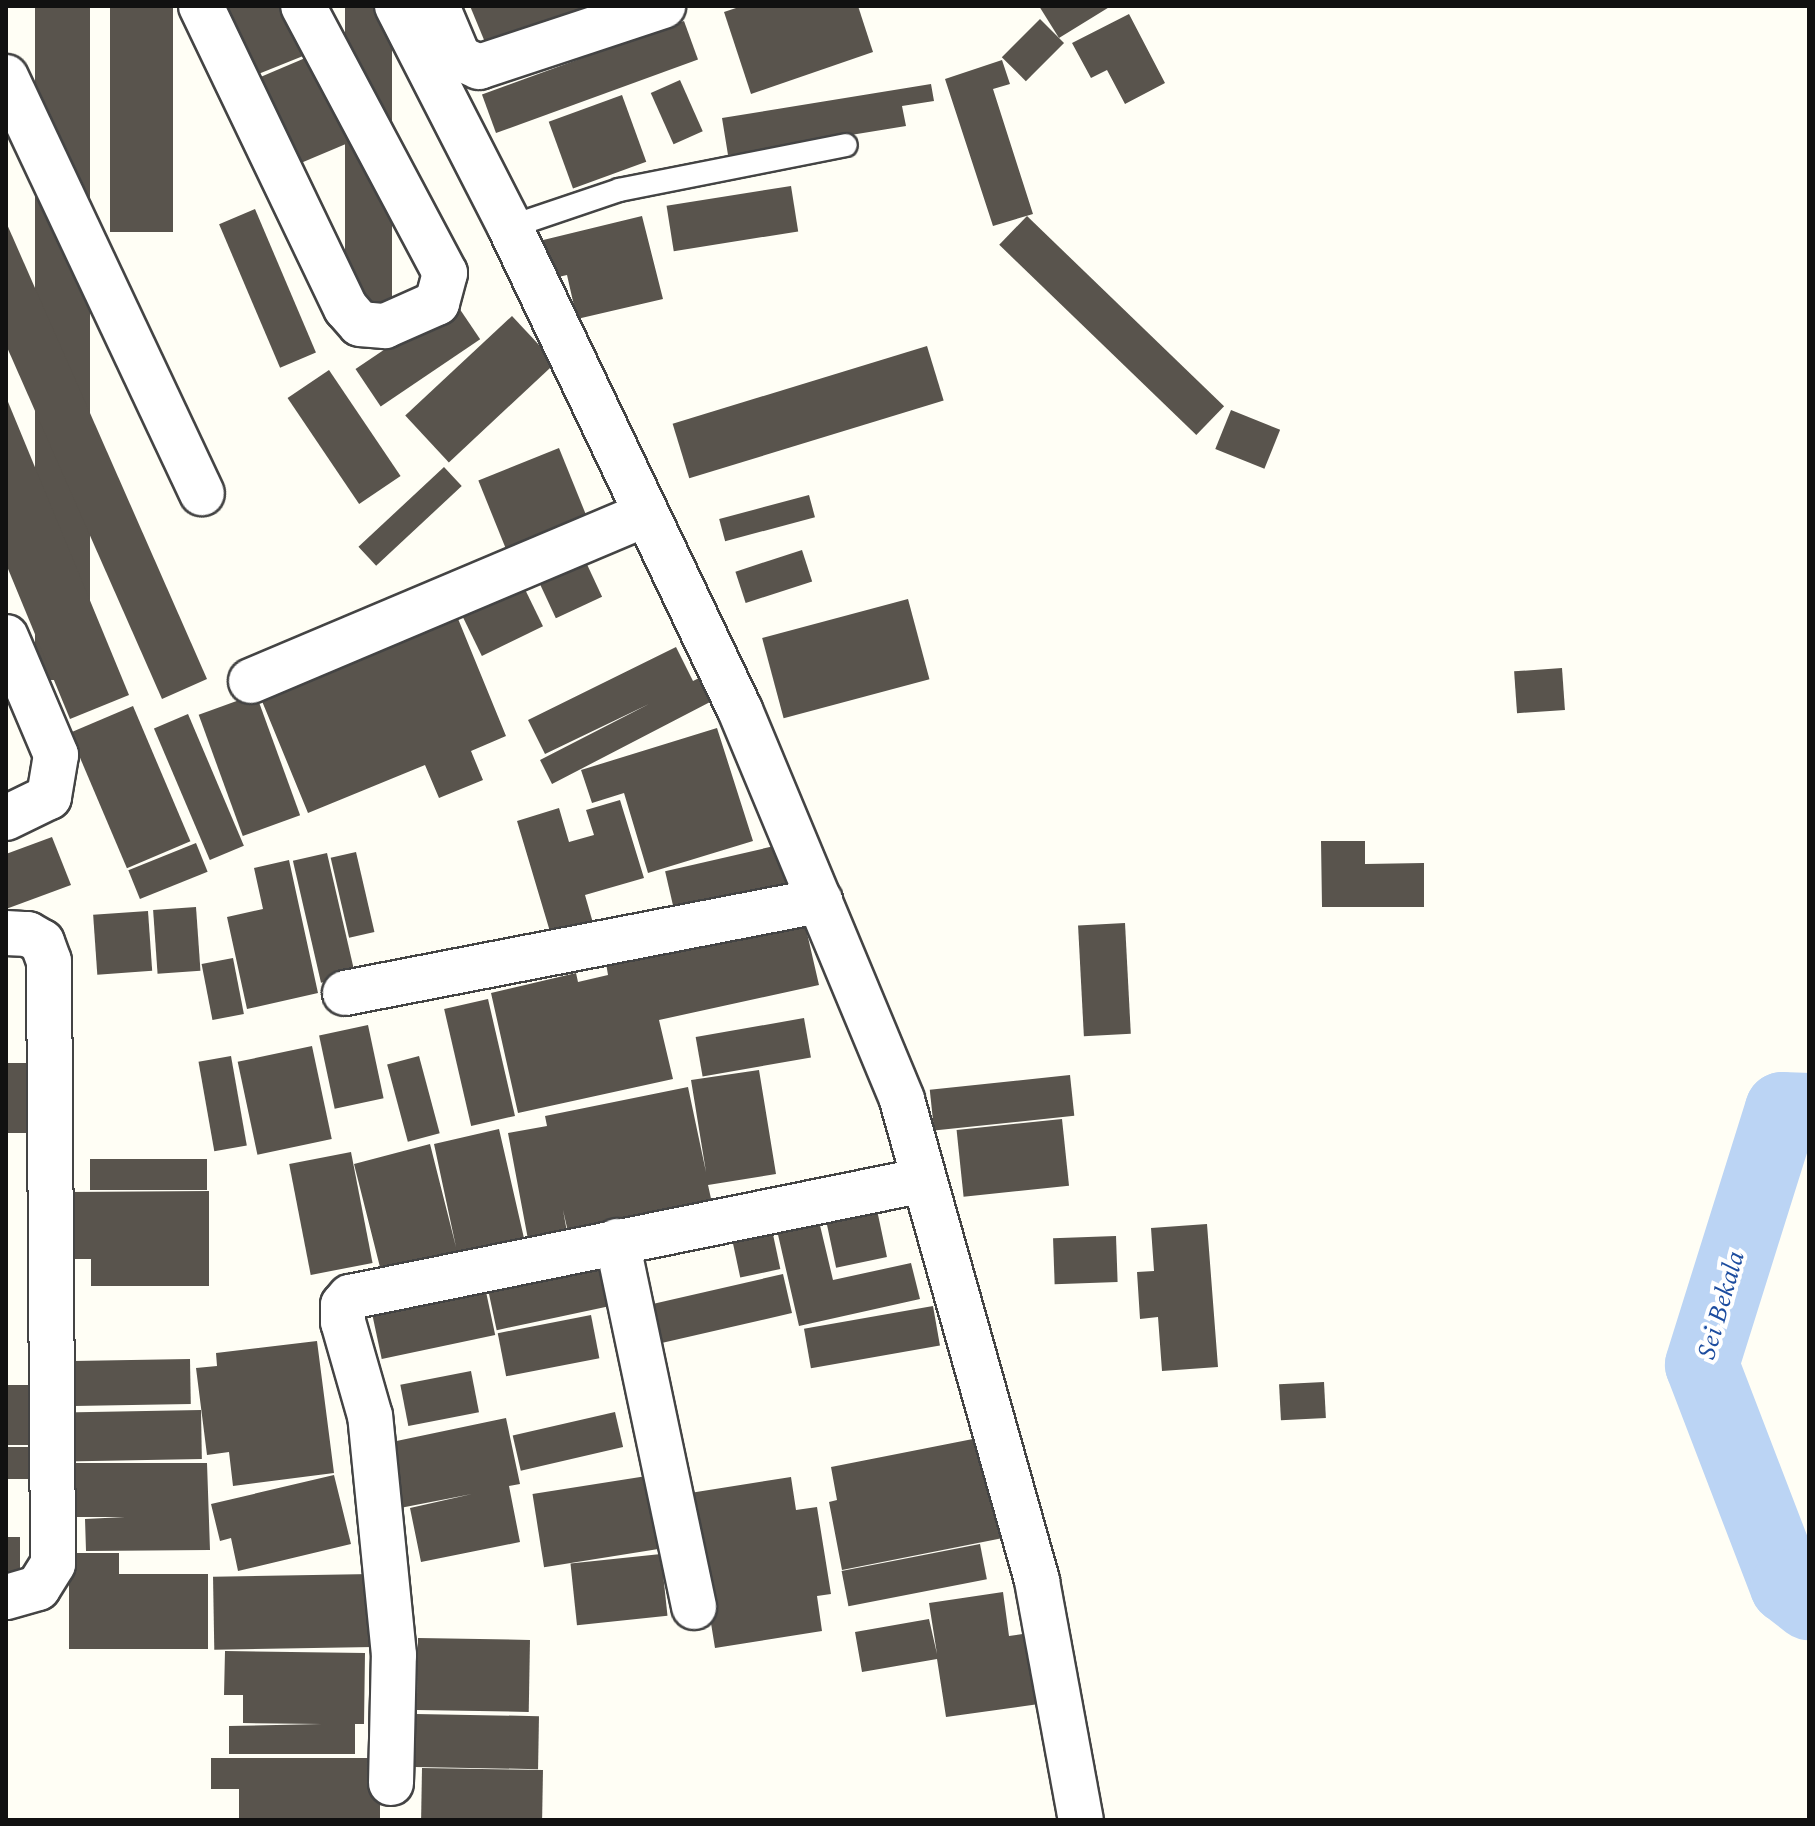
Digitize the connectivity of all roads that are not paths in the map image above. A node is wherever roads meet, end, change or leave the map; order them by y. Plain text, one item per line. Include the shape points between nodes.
1 (201, 6) edge
2 (303, 6) edge
3 (397, 6) edge
4 (437, 6) edge
5 (663, 6) edge
6 (6, 77) edge
7 (846, 145) dead end
8 (510, 227) junction
9 (202, 493) dead end
10 (646, 514) junction
11 (6, 637) edge
12 (251, 681) dead end
13 (6, 818) edge
14 (820, 901) junction
15 (6, 933) edge
16 (345, 993) dead end
17 (924, 1180) junction
18 (617, 1241) junction
19 (6, 1597) edge
20 (694, 1607) dead end
21 (391, 1783) dead end
22 (1081, 1820) edge

1 - 2 street via 346,308 360,324 385,326 437,303 445,273
3 - 8 street
4 - 5 street via 459,58 484,67
6 - 9 street
7 - 8 lane via 619,190
8 - 10 street
10 - 12 street
10 - 14 street via 740,710
11 - 13 street via 56,755 49,797
14 - 16 street
14 - 17 street via 902,1100
15 - 19 street via 28,934 42,942 49,961 53,1564 38,1588
17 - 18 street
17 - 22 street via 1037,1581
18 - 20 street
18 - 21 street via 370,1289 343,1305 370,1416 394,1655

